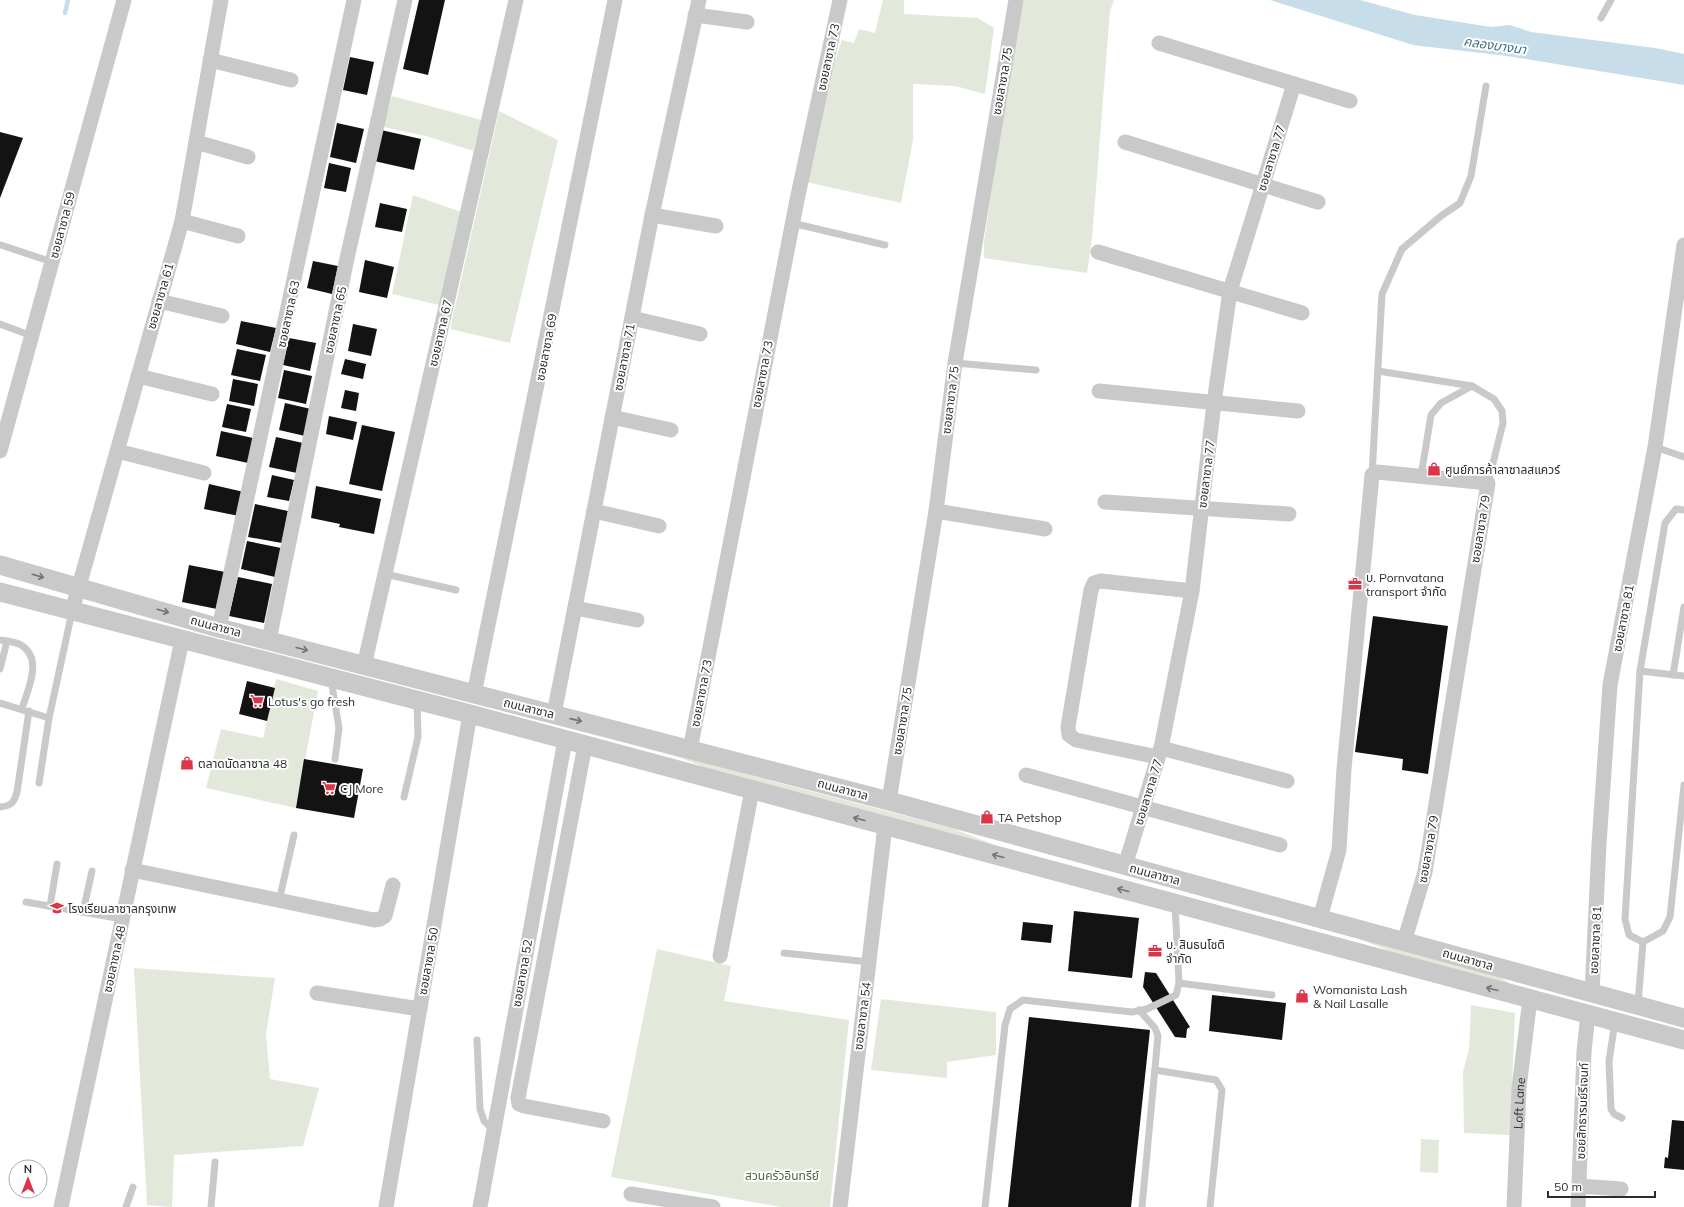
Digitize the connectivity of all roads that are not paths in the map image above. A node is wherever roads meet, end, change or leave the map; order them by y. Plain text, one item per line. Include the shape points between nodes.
1 (124, 0) edge
2 (221, 0) edge
3 (354, 0) edge
4 (405, 0) edge
5 (516, 0) edge
6 (615, 0) edge
7 (699, 0) edge
8 (840, 0) edge
9 (1016, 0) edge
10 (1611, 0) edge
11 (695, 15) junction
12 (1601, 18) dead end
13 (747, 22) dead end
14 (1159, 43) dead end
15 (210, 60) junction
16 (291, 80) dead end
17 (1294, 84) junction
18 (1486, 86) dead end
19 (1350, 101) dead end
20 (196, 142) junction
21 (1125, 142) dead end
22 (248, 156) dead end
23 (1263, 185) junction
24 (1318, 202) dead end
25 (652, 215) junction
26 (182, 220) junction
27 (792, 223) junction
28 (716, 226) dead end
29 (238, 236) dead end
30 (886, 244) dead end
31 (1, 246) edge
32 (1684, 250) edge
33 (1098, 252) dead end
34 (52, 262) junction
35 (1230, 291) junction
36 (159, 301) junction
37 (1302, 313) dead end
38 (222, 316) dead end
39 (632, 318) junction
40 (0, 324) edge
41 (700, 334) dead end
42 (32, 336) junction
43 (955, 363) junction
44 (1036, 370) dead end
45 (1378, 371) junction
46 (138, 376) junction
47 (1472, 386) junction
48 (1099, 390) dead end
49 (212, 394) dead end
50 (1214, 403) junction
51 (1298, 411) dead end
52 (612, 417) junction
53 (671, 430) dead end
54 (1655, 447) junction
55 (0, 451) edge
56 (117, 451) junction
57 (1684, 457) edge
58 (204, 473) dead end
59 (1372, 475) junction
60 (1421, 476) junction
61 (1488, 483) junction
62 (1105, 502) dead end
63 (1202, 509) junction
64 (1684, 510) edge
65 (594, 511) junction
66 (936, 511) junction
67 (1289, 514) dead end
68 (659, 526) dead end
69 (1045, 529) dead end
70 (0, 565) edge
71 (385, 574) junction
72 (78, 587) junction
73 (456, 590) dead end
74 (1192, 590) junction
75 (0, 592) edge
76 (1684, 607) edge
77 (575, 608) junction
78 (72, 612) junction
79 (637, 620) dead end
80 (220, 628) junction
81 (3, 640) edge
82 (182, 640) junction
83 (270, 640) junction
84 (370, 667) junction
85 (0, 668) edge
86 (1640, 671) junction
87 (1673, 675) junction
88 (1684, 676) edge
89 (331, 680) junction
90 (474, 694) junction
91 (417, 700) junction
92 (497, 700) junction
93 (0, 703) edge
94 (25, 710) junction
95 (470, 714) junction
96 (554, 714) junction
97 (49, 718) junction
98 (597, 725) junction
99 (616, 730) junction
100 (575, 743) junction
101 (690, 750) junction
102 (1160, 752) junction
103 (335, 759) dead end
104 (1026, 775) dead end
105 (699, 776) junction
106 (1287, 780) dead end
107 (39, 783) dead end
108 (1684, 785) edge
109 (752, 790) junction
110 (404, 797) dead end
111 (889, 802) junction
112 (1144, 806) junction
113 (0, 807) edge
114 (885, 826) junction
115 (979, 826) junction
116 (294, 836) dead end
117 (1280, 844) dead end
118 (57, 864) dead end
119 (1125, 866) junction
120 (132, 870) junction
121 (92, 871) dead end
122 (393, 885) dead end
123 (1211, 889) junction
124 (1152, 898) junction
125 (280, 901) junction
126 (26, 902) dead end
127 (1175, 904) junction
128 (50, 906) junction
129 (83, 912) junction
130 (1320, 918) junction
131 (122, 919) junction
132 (1404, 942) junction
133 (1643, 942) junction
134 (784, 953) dead end
135 (720, 956) dead end
136 (868, 962) junction
137 (1396, 963) junction
138 (1511, 971) junction
139 (1179, 983) junction
140 (317, 993) dead end
141 (1592, 994) junction
142 (1272, 995) dead end
143 (1530, 999) junction
144 (1611, 999) junction
145 (1552, 1005) junction
146 (1638, 1006) junction
147 (420, 1009) junction
148 (1139, 1010) junction
149 (1588, 1014) junction
150 (1684, 1018) edge
151 (1615, 1022) junction
152 (1665, 1036) junction
153 (477, 1040) dead end
154 (1684, 1040) edge
155 (1155, 1070) junction
156 (1622, 1118) dead end
157 (603, 1121) dead end
158 (494, 1131) junction
159 (215, 1162) dead end
160 (1579, 1186) junction
161 (133, 1187) dead end
162 (1621, 1189) dead end
163 (631, 1194) dead end
164 (688, 1205) edge
165 (62, 1207) edge
166 (126, 1207) edge
167 (211, 1207) edge
168 (386, 1207) edge
169 (480, 1207) edge
170 (713, 1207) edge
171 (840, 1207) edge
172 (985, 1207) edge
173 (1142, 1207) edge
174 (1210, 1207) edge
175 (1514, 1207) edge
176 (1578, 1207) edge

1 - 34 street, ซอยลาซาล 59
2 - 15 street, ซอยลาซาล 61
3 - 80 street, ซอยลาซาล 63
4 - 83 street, ซอยลาซาล 65 via 346,263
5 - 71 street, ซอยลาซาล 67
6 - 90 street, ซอยลาซาล 69
7 - 11 street, ซอยลาซาล 71
8 - 27 street, ซอยลาซาล 73
9 - 43 street, ซอยลาซาล 75
10 - 12 lane
11 - 13 street
11 - 25 street, ซอยลาซาล 71
14 - 17 street
15 - 16 street
15 - 20 street, ซอยลาซาล 61
17 - 19 street
17 - 23 street, ซอยลาซาล 77
18 - 45 lane via 1471,176 1460,203 1402,249 1382,294
20 - 22 street
20 - 26 street, ซอยลาซาล 61
21 - 23 street
23 - 24 street
23 - 35 street, ซอยลาซาล 77
25 - 28 street
25 - 39 street, ซอยลาซาล 71
26 - 29 street
26 - 36 street, ซอยลาซาล 61
27 - 30 lane
27 - 101 street, ซอยลาซาล 73
31 - 34 lane
32 - 54 street, ซอยลาซาล 81
33 - 35 street
34 - 42 street, ซอยลาซาล 59
35 - 37 street
35 - 50 street, ซอยลาซาล 77
36 - 38 street
36 - 46 street, ซอยลาซาล 61
39 - 41 street
39 - 52 street, ซอยลาซาล 71
40 - 42 lane
42 - 55 street, ซอยลาซาล 59
43 - 44 lane
43 - 66 street, ซอยลาซาล 75
45 - 47 lane
45 - 59 lane
46 - 49 street
46 - 56 street, ซอยลาซาล 61
47 - 60 lane via 1441,403 1431,415
47 - 61 lane via 1494,399 1502,411 1503,423
48 - 50 street
50 - 51 street
50 - 63 street, ซอยลาซาล 77
52 - 53 street
52 - 65 street, ซอยลาซาล 71
54 - 57 lane
54 - 141 street, ซอยลาซาล 81 via 1610,685
56 - 58 street
56 - 72 street, ซอยลาซาล 61
59 - 60 street, ซอยลาซาล 79 via 1377,472
59 - 130 street via 1344,769 1339,850
60 - 61 street, ซอยลาซาล 79
61 - 132 street, ซอยลาซาล 79 via 1425,872
62 - 63 street
63 - 67 street
63 - 74 street, ซอยลาซาล 77
64 - 86 lane via 1676,509 1665,522
65 - 68 street
65 - 77 street, ซอยลาซาล 71
66 - 69 street
66 - 111 street, ซอยลาซาล 75
70 -> 72 street, ถนนลาซาล
71 - 73 lane
71 - 84 street, ซอยลาซาล 67
72 - 78 street, ซอยลาซาล 61
72 -> 80 street, ถนนลาซาล
74 - 102 street, ซอยลาซาล 77
74 - 102 street via 1101,580 1094,583 1091,590 1068,727 1069,735 1076,740
75 - 78 street, ถนนลาซาล
76 - 87 lane
77 - 79 street
77 - 96 street, ซอยลาซาล 71
78 - 82 street, ถนนลาซาล
78 - 97 lane
80 - 83 street, ถนนลาซาล
81 - 85 lane
81 - 94 lane via 20,645 33,663
82 - 89 street, ถนนลาซาล
82 - 120 street, ซอยลาซาล 48
83 -> 84 street, ถนนลาซาล
84 - 90 street, ถนนลาซาล
84 - 95 street via 387,678 459,696
86 - 87 lane
86 - 133 lane via 1624,919 1629,935
87 - 88 lane
89 - 91 street, ถนนลาซาล
89 - 103 lane via 339,728
90 - 92 street, ถนนลาซาล
91 - 95 street, ถนนลาซาล
91 - 110 lane via 418,737
92 - 96 street, ถนนลาซาล
92 - 100 street via 490,704 489,708 563,729 570,733
93 - 94 lane
94 - 97 lane
94 - 113 lane via 17,792 10,806
95 - 100 street, ถนนลาซาล
95 - 147 street, ซอยลาซาล 50
96 -> 98 street, ถนนลาซาล
97 - 107 lane
98 - 99 street, ถนนลาซาล
98 - 100 street
99 - 101 street, ถนนลาซาล
99 - 105 street via 604,736 605,740 687,767
100 - 105 street, ถนนลาซาล
100 - 157 street via 518,1098 519,1104 524,1106
100 - 158 street, ซอยลาซาล 52
101 - 111 street, ถนนลาซาล
102 - 106 street
102 - 112 street, ซอยลาซาล 77
104 - 112 street
105 - 109 street, ถนนลาซาล
108 - 133 lane via 1670,917 1663,931
114 -> 109 street, ถนนลาซาล
109 - 135 street
111 - 115 street, ถนนลาซาล
112 - 117 street
112 - 119 street, ซอยลาซาล 77
124 -> 114 street, ถนนลาซาล
114 - 136 street, ซอยลาซาล 54
115 - 119 street, ถนนลาซาล
115 - 124 street via 993,838 1159,884 1168,889 1169,896 1163,900
116 - 125 lane
118 - 128 lane
119 - 123 street, ถนนลาซาล
120 - 125 street
120 - 131 street, ซอยลาซาล 48
121 - 129 lane
122 - 125 street via 385,916 380,919 367,919
123 - 130 street, ถนนลาซาล
123 - 137 street via 1200,889 1193,892 1192,897 1199,902 1345,940
124 - 127 street, ถนนลาซาล
126 - 128 lane
127 - 137 street, ถนนลาซาล
127 - 139 lane
128 - 129 lane
129 - 131 lane
130 - 132 street, ถนนลาซาล
131 - 165 street, ซอยลาซาล 48
132 - 138 street, ถนนลาซาล
133 - 146 lane
134 - 136 lane
136 - 171 street, ซอยลาซาล 54
143 -> 137 street, ถนนลาซาล
138 - 141 street, ถนนลาซาล
138 - 145 street via 1519,982 1579,1001 1579,1004 1573,1006
139 - 142 lane
139 - 148 lane via 1176,995 1147,1009
140 - 147 street
141 - 144 street, ถนนลาซาล
141 - 149 street
143 - 145 street, ถนนลาซาล
143 - 175 street, Loft Lane via 1519,1088
144 - 146 street, ถนนลาซาล
144 - 152 street via 1604,1008 1654,1026
145 - 149 street, ถนนลาซาล
146 - 150 street, ถนนลาซาล
147 - 168 street, ซอยลาซาล 50
148 - 155 lane via 1155,1028 1158,1036
148 - 172 lane via 1132,1012 1023,1000 1010,1009 1005,1025
149 - 151 street, ถนนลาซาล
149 - 160 street, ซอยสิทธารมย์รีเจนท์ via 1584,1052
151 - 152 street, ถนนลาซาล
151 - 156 lane via 1609,1061 1611,1109
152 - 154 street, ถนนลาซาล
153 - 158 lane via 480,1109 484,1121
155 - 173 lane
155 - 174 lane via 1216,1080 1222,1090
158 - 169 street, ซอยลาซาล 52
159 - 167 lane
160 - 162 street
160 - 176 street, ซอยสิทธารมย์รีเจนท์
161 - 166 lane
163 - 164 street
164 - 170 street

